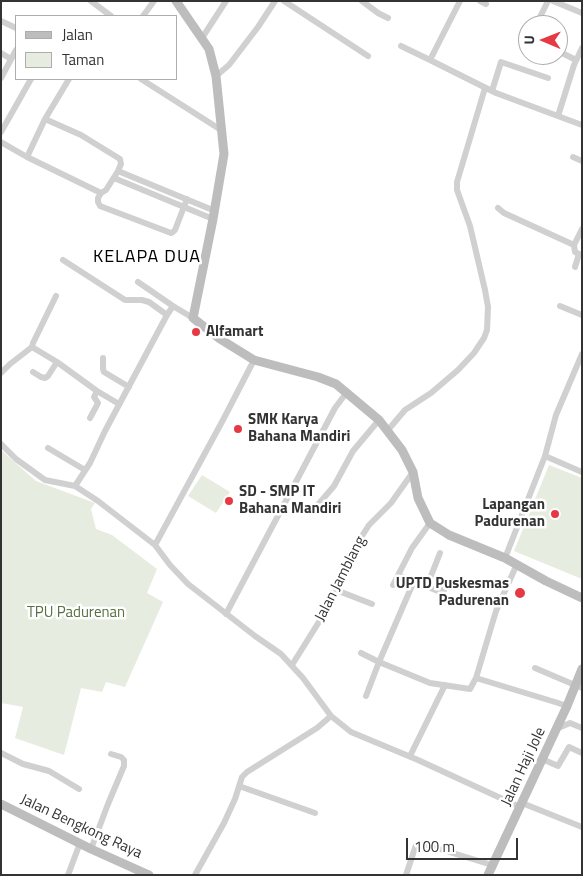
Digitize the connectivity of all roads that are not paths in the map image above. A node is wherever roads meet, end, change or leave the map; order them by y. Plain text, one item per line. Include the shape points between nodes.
1 (90, 1) edge
2 (154, 1) edge
3 (226, 1) edge
4 (275, 1) edge
5 (284, 1) edge
6 (362, 1) edge
7 (460, 1) edge
8 (548, 1) edge
9 (553, 1) edge
10 (177, 2) edge
11 (582, 13) edge
12 (110, 15) edge
13 (144, 15) edge
14 (541, 15) edge
15 (388, 18) dead end
16 (1, 21) edge
17 (15, 28) edge
18 (202, 38) junction
19 (402, 46) dead end
20 (582, 48) edge
21 (15, 52) edge
22 (1, 53) edge
23 (368, 56) dead end
24 (568, 56) edge
25 (11, 59) junction
26 (430, 60) junction
27 (576, 60) junction
28 (216, 76) junction
29 (1, 78) edge
30 (548, 78) dead end
31 (30, 80) edge
32 (68, 80) edge
33 (143, 80) edge
34 (485, 88) junction
35 (492, 91) junction
36 (558, 116) junction
37 (45, 119) junction
38 (582, 125) edge
39 (221, 130) junction
40 (1, 132) edge
41 (1, 142) edge
42 (27, 157) junction
43 (573, 158) dead end
44 (582, 161) edge
45 (118, 171) junction
46 (114, 178) junction
47 (101, 194) junction
48 (187, 199) junction
49 (184, 206) junction
50 (498, 208) dead end
51 (214, 215) junction
52 (582, 230) edge
53 (574, 245) junction
54 (63, 260) dead end
55 (575, 267) dead end
56 (138, 282) dead end
57 (56, 296) dead end
58 (173, 306) junction
59 (560, 306) dead end
60 (167, 315) junction
61 (582, 315) edge
62 (193, 318) junction
63 (32, 347) junction
64 (582, 354) edge
65 (103, 358) dead end
66 (254, 360) junction
67 (57, 362) junction
68 (33, 372) dead end
69 (1, 373) edge
70 (129, 387) junction
71 (97, 391) junction
72 (347, 392) junction
73 (120, 404) junction
74 (90, 418) dead end
75 (378, 420) junction
76 (388, 430) junction
77 (1, 444) edge
78 (48, 448) dead end
79 (545, 456) junction
80 (85, 470) junction
81 (413, 472) junction
82 (582, 472) edge
83 (75, 486) junction
84 (316, 507) dead end
85 (430, 523) junction
86 (155, 545) junction
87 (440, 553) dead end
88 (505, 558) junction
89 (516, 564) junction
90 (398, 575) junction
91 (414, 581) junction
92 (393, 586) dead end
93 (427, 586) junction
94 (336, 590) junction
95 (444, 590) dead end
96 (582, 598) edge
97 (372, 604) dead end
98 (226, 614) junction
99 (360, 653) dead end
100 (379, 662) junction
101 (292, 665) junction
102 (535, 668) dead end
103 (582, 669) edge
104 (476, 678) junction
105 (445, 685) junction
106 (579, 687) edge
107 (366, 696) dead end
108 (567, 706) junction
109 (331, 716) junction
110 (582, 728) edge
111 (556, 729) junction
112 (1, 753) edge
113 (582, 753) edge
114 (112, 754) dead end
115 (410, 756) junction
116 (542, 759) junction
117 (239, 786) junction
118 (79, 789) dead end
119 (1, 804) edge
120 (521, 805) junction
121 (315, 813) dead end
122 (582, 827) edge
123 (80, 843) junction
124 (91, 849) junction
125 (492, 865) junction
126 (68, 875) edge
127 (149, 875) edge
128 (195, 875) edge
129 (406, 875) edge
130 (488, 875) edge

1 - 12 street
2 - 13 street
3 - 18 street
4 - 28 street via 229,65
5 - 23 street
6 - 15 street
7 - 26 street
8 - 14 street
9 - 11 street
10 - 18 main road
16 - 17 street
18 - 28 main road via 209,49
19 - 26 street
20 - 27 street
21 - 25 street
22 - 25 street
24 - 27 street
25 - 29 street
26 - 34 street
27 - 36 street
28 - 39 main road
30 - 35 street via 501,62
31 - 40 street
32 - 37 street
33 - 39 street
34 - 35 street
34 - 76 street via 457,190 486,290 487,330 474,353 458,370 405,410
35 - 36 street
36 - 38 street
37 - 42 street
37 - 45 street via 81,135 120,159
39 - 51 main road via 224,154
41 - 42 street
42 - 47 street
43 - 44 street
45 - 46 street
45 - 48 street
46 - 47 street
46 - 49 street
47 - 49 street via 100,206 171,233
48 - 49 street
48 - 51 street
49 - 51 street
50 - 53 street
51 - 62 main road
52 - 53 street
53 - 55 street via 575,252 579,254
54 - 60 street via 124,300 149,302
56 - 58 street
57 - 63 street
58 - 60 street
58 - 62 street
59 - 61 street
60 - 70 street
62 - 66 main road via 220,340
63 - 67 street
63 - 69 street
64 - 79 street via 556,415
65 - 70 street via 104,372
66 - 72 main road via 318,377
66 - 86 street
67 - 68 street via 45,378
67 - 71 street
70 - 73 street
71 - 73 street
71 - 74 street via 94,397 98,403
72 - 75 main road
72 - 98 street via 335,408
73 - 80 street
75 - 76 main road
75 - 84 street
76 - 81 main road
77 - 83 street via 16,460 44,480
78 - 80 street
79 - 82 street
79 - 88 street
80 - 83 street
81 - 85 main road via 418,498
81 - 94 street, Jalan Jamblang via 369,525 353,550
83 - 86 street
85 - 88 main road via 449,535
85 - 90 street
86 - 98 street via 188,584
87 - 93 street
88 - 89 main road
89 - 96 main road
89 - 104 street via 496,611
90 - 91 street
90 - 92 street
91 - 93 street
91 - 100 street
93 - 95 street
94 - 97 street
94 - 101 street, Jalan Jamblang
98 - 101 street
99 - 100 street
100 - 105 street via 430,683
100 - 107 street
101 - 109 street
102 - 106 street
103 - 106 main road, Jalan Haji Jole
104 - 105 street via 470,689
104 - 108 street
105 - 115 street
106 - 108 main road, Jalan Haji Jole
108 - 111 main road, Jalan Haji Jole
109 - 115 street via 351,732
109 - 117 street via 247,772
110 - 111 street via 570,723
111 - 116 main road, Jalan Haji Jole
112 - 118 street via 22,764 49,771
113 - 116 street via 569,747 558,766
114 - 124 street via 124,760 124,766
115 - 120 street
116 - 120 main road, Jalan Haji Jole
117 - 121 street
117 - 128 street via 224,823
119 - 123 main road, Jalan Bengkong Raya
120 - 122 street
120 - 125 main road, Jalan Haji Jole
123 - 124 main road, Jalan Bengkong Raya
123 - 126 street
124 - 127 main road, Jalan Bengkong Raya
125 - 129 street via 420,843 416,844
125 - 130 main road, Jalan Haji Jole

